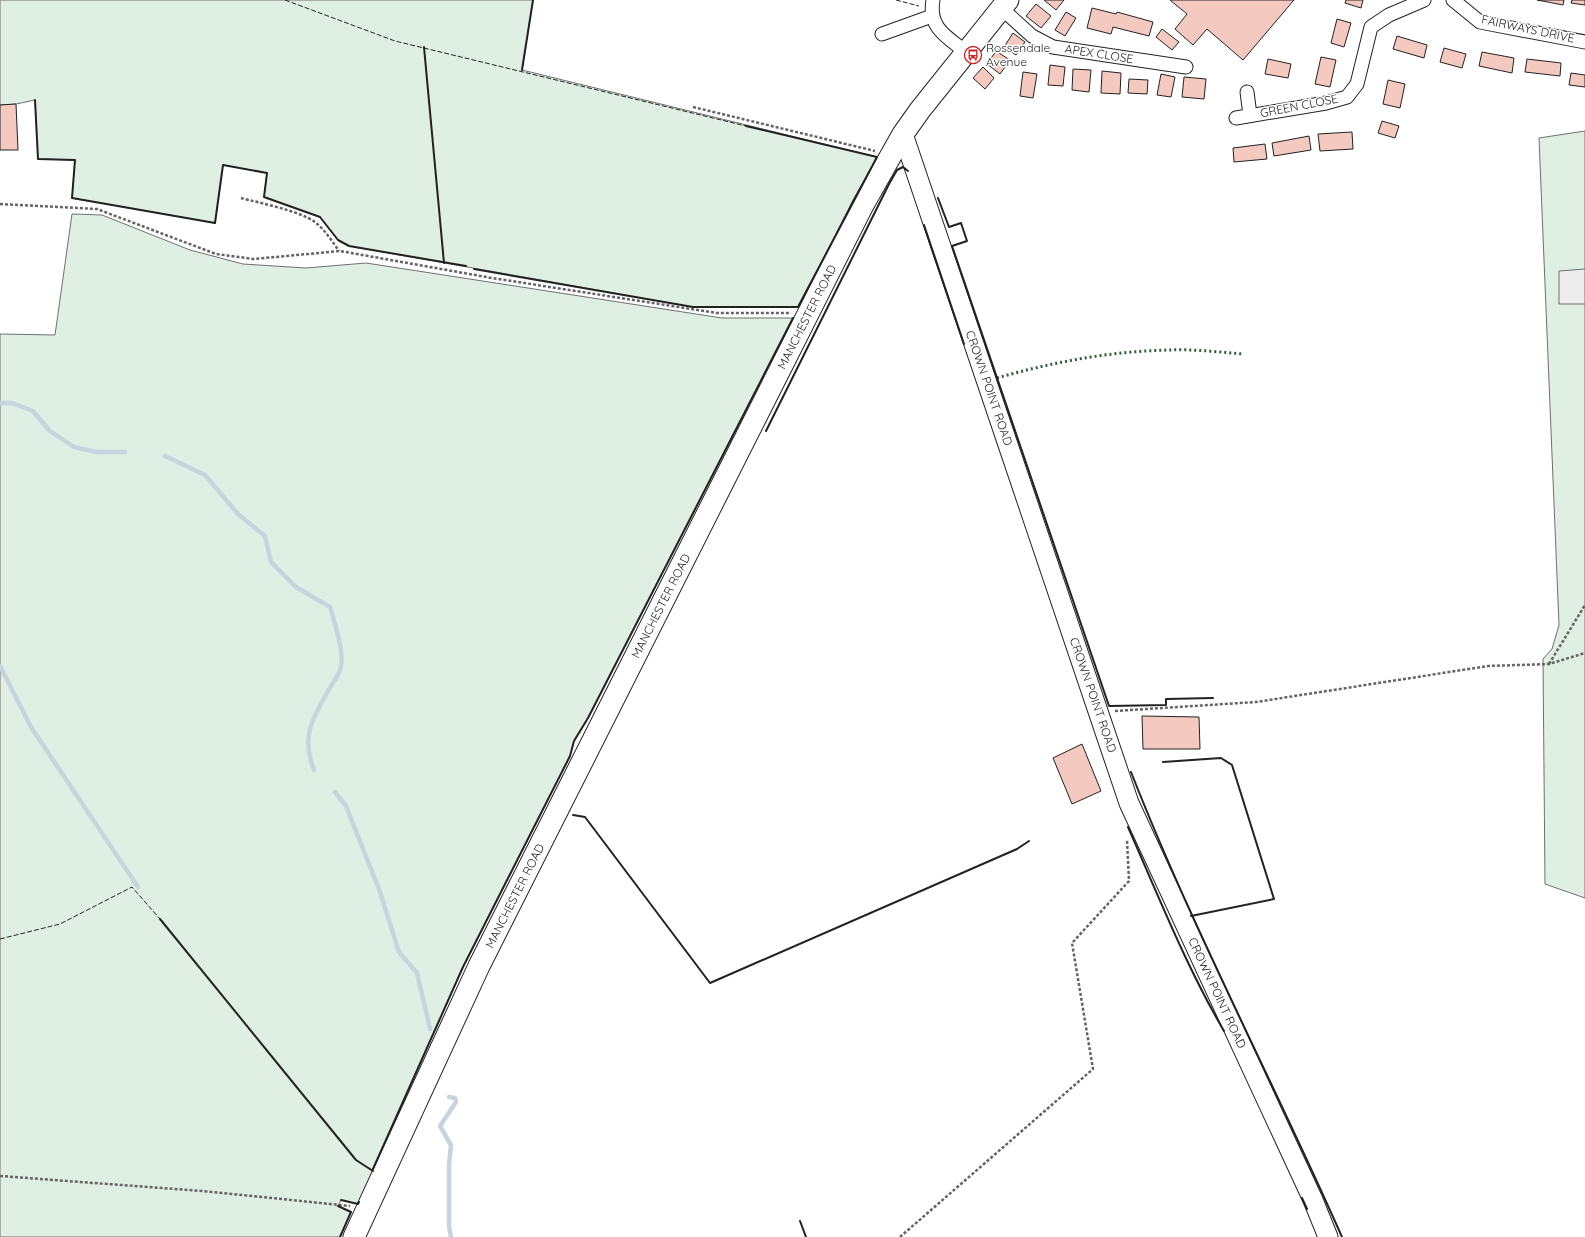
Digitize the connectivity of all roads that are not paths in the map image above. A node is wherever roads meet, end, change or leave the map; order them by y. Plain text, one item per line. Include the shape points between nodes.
1 (933, 0) edge
2 (1424, 0) edge
3 (1453, 0) edge
4 (1005, 4) edge
5 (932, 16) junction
6 (882, 34) dead end
7 (1585, 42) edge
8 (966, 52) junction
9 (1186, 67) dead end
10 (1247, 92) dead end
11 (1250, 115) junction
12 (1236, 118) dead end
13 (904, 134) junction
14 (354, 1237) edge
15 (1328, 1237) edge

1 - 5 street
2 - 11 street, GREEN CLOSE via 1371,27 1357,84 1347,97 1326,104
3 - 7 street, FAIRWAYS DRIVE via 1480,22
4 - 8 main road, MANCHESTER ROAD
4 - 9 street, APEX CLOSE via 1032,36 1052,47
5 - 6 street
5 - 8 street via 939,31
8 - 13 main road, MANCHESTER ROAD
10 - 11 street
11 - 12 street, GREEN CLOSE
13 - 14 main road, MANCHESTER ROAD via 863,205 479,966
13 - 15 street, CROWN POINT ROAD via 1129,803

